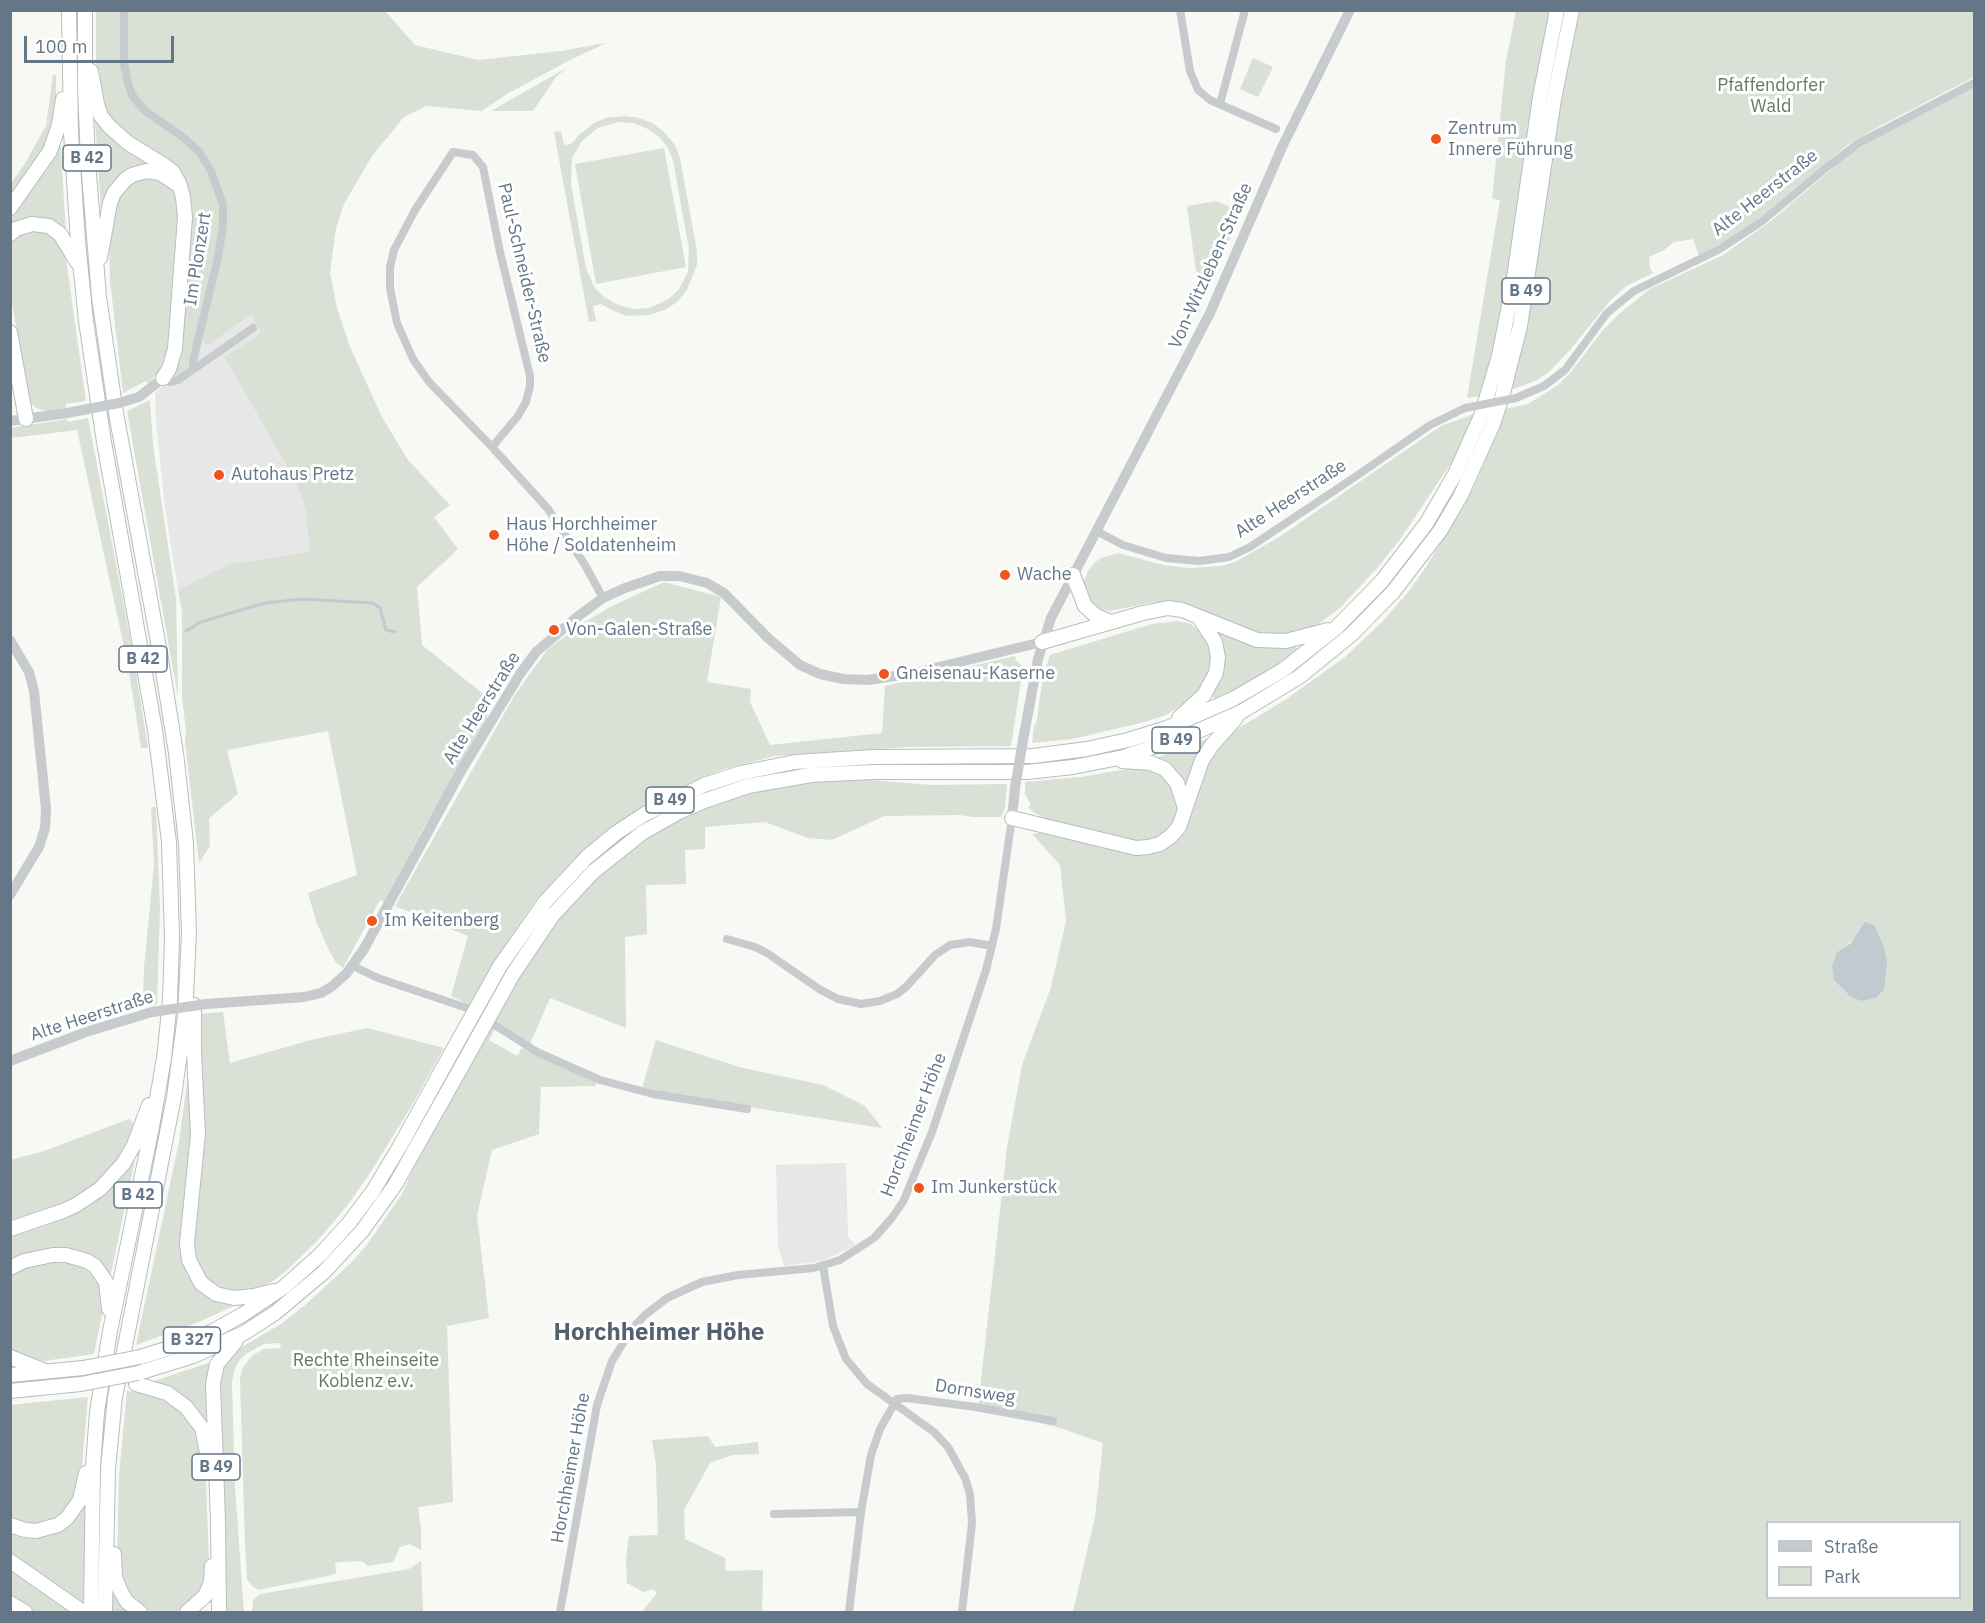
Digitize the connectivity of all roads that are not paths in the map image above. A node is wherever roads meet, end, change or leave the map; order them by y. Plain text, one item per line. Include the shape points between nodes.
1 (69, 10) edge
2 (85, 10) edge
3 (124, 10) edge
4 (1180, 10) edge
5 (1245, 10) edge
6 (1350, 10) edge
7 (1557, 10) edge
8 (1572, 10) edge
9 (85, 40) junction
10 (69, 64) junction
11 (1974, 83) edge
12 (1220, 104) junction
13 (1276, 129) dead end
14 (182, 193) junction
15 (10, 208) edge
16 (10, 234) edge
17 (80, 267) junction
18 (97, 275) junction
19 (253, 328) dead end
20 (10, 332) edge
21 (193, 369) junction
22 (163, 378) junction
23 (26, 419) junction
24 (10, 421) edge
25 (492, 447) junction
26 (1098, 532) junction
27 (1073, 575) junction
28 (603, 598) junction
29 (1198, 617) junction
30 (1111, 622) junction
31 (1336, 628) junction
32 (10, 640) edge
33 (1042, 642) junction
34 (14, 652) edge
35 (1242, 712) junction
36 (1167, 728) junction
37 (1108, 760) junction
38 (1185, 808) junction
39 (1012, 818) junction
40 (10, 895) edge
41 (728, 939) dead end
42 (992, 946) junction
43 (189, 965) junction
44 (353, 966) junction
45 (467, 1008) dead end
46 (493, 1024) dead end
47 (164, 1058) junction
48 (10, 1061) edge
49 (747, 1109) dead end
50 (10, 1229) edge
51 (823, 1266) junction
52 (10, 1268) edge
53 (284, 1287) junction
54 (110, 1331) junction
55 (244, 1333) junction
56 (10, 1357) edge
57 (49, 1372) junction
58 (10, 1375) edge
59 (137, 1379) junction
60 (29, 1390) junction
61 (10, 1391) edge
62 (10, 1398) edge
63 (894, 1403) junction
64 (97, 1412) junction
65 (1053, 1421) dead end
66 (108, 1468) junction
67 (861, 1512) junction
68 (774, 1514) dead end
69 (10, 1525) edge
70 (10, 1561) edge
71 (10, 1603) edge
72 (105, 1609) edge
73 (25, 1612) edge
74 (83, 1612) edge
75 (91, 1612) edge
76 (140, 1612) edge
77 (188, 1612) edge
78 (219, 1612) edge
79 (560, 1612) edge
80 (849, 1612) edge
81 (962, 1612) edge

1 - 10 highway, B 42
2 - 9 highway, B 42
3 - 21 street, Im Plonzert via 124,63 132,95 144,110 200,153 221,197 222,237
4 - 12 street via 1194,84
5 - 12 street
6 - 26 street, Von-Witzleben-Straße via 1283,145 1210,313
7 - 31 highway, B 49 via 1540,97 1513,285 1499,356 1481,416 1455,474 1426,524 1378,586
8 - 35 highway, B 49 via 1554,99 1520,326 1502,397 1478,459 1440,531 1382,604 1321,661
9 - 14 highway via 101,116 121,138 173,172
9 - 18 highway, B 42 via 88,162
10 - 15 highway via 53,144
10 - 17 highway, B 42
11 - 26 street, Alte Heerstraße, bridge via 1859,143 1761,222 1720,249 1634,291 1607,313 1565,370 1544,386 1516,398 1465,408 1430,425 1250,547 1229,557 1199,561 1167,558
12 - 13 street
14 - 18 highway via 168,177 154,172 139,172 125,180 114,193 107,213
14 - 22 highway via 185,217 175,349
16 - 17 highway via 32,224 49,226 65,240
17 - 47 highway, B 42 via 97,399 155,730 168,831 172,962
18 - 43 highway, B 42 via 114,404 176,753 186,843
19 - 21 street
20 - 23 highway
21 - 22 street via 173,382
22 - 23 street, bridge via 139,397 119,403
23 - 24 street
25 - 25 street, Paul-Schneider-Straße via 526,402 530,376 483,167 472,155 453,152 394,250 390,267 392,304 403,341 429,382
25 - 28 street via 548,509
26 - 27 street
27 - 30 highway via 1085,606
27 - 33 street
28 - 33 street, Alte Heerstraße via 660,576 707,583 724,593 800,664 820,674 843,678 868,680 914,673
28 - 44 street, Alte Heerstraße via 536,652 520,674 461,771
29 - 30 highway via 1168,608
29 - 31 highway via 1247,638 1267,641 1298,639
29 - 36 highway via 1215,642 1216,673 1198,702
30 - 33 highway
31 - 36 highway, B 49 via 1268,679
32 - 34 street
33 - 39 street, Horchheimer Höhe, bridge
34 - 40 street via 29,672 35,697 46,817 37,852
35 - 37 highway, B 49 via 1182,738
35 - 38 highway via 1202,760
36 - 53 highway, B 49, bridge via 1106,746 1057,754 815,760 765,767 723,778 661,805 632,823 604,843 557,888 529,923 500,966 373,1191 336,1239
37 - 38 highway via 1145,762 1165,769 1177,783
37 - 55 highway, B 49, bridge via 1028,771 811,775 726,793 660,822 609,858 552,916 513,974 398,1179 362,1231 307,1288
38 - 39 highway via 1182,822 1171,836 1160,844 1142,848
39 - 42 street, Horchheimer Höhe
41 - 42 street via 762,950 838,999 861,1004 897,994 950,945 970,942
42 - 51 street, Horchheimer Höhe via 932,1132 903,1202 885,1227 862,1247
43 - 53 highway via 194,992 198,1134 187,1243 189,1260 201,1283 216,1294 234,1298 254,1296
43 - 66 highway, B 42 via 174,1097 115,1397
44 - 45 street
44 - 48 street, Alte Heerstraße, bridge via 331,987 312,995 152,1012
46 - 49 street via 537,1052 600,1080 653,1094
47 - 50 highway via 134,1145 113,1177 76,1205
47 - 54 highway, B 42
51 - 63 street via 833,1326 842,1352 862,1380
51 - 79 street, Horchheimer Höhe via 702,1282 667,1298 632,1329 616,1352 600,1394
52 - 54 highway via 53,1255 66,1255 95,1266 109,1294
53 - 57 highway, B 327, bridge via 254,1308 183,1344 140,1357
54 - 64 highway, B 42
55 - 59 highway, B 49
55 - 78 highway, B 49 via 219,1360 214,1376
56 - 57 highway
57 - 58 highway, B 327
59 - 60 highway, bridge
59 - 77 highway via 186,1407 198,1420 207,1443 212,1573 205,1596
60 - 61 highway
60 - 62 highway
63 - 65 street, Dornsweg via 907,1398
63 - 67 street via 874,1444
63 - 81 street via 941,1438 968,1486 972,1523
64 - 69 highway via 83,1489 75,1510 47,1529 25,1530
64 - 75 highway, B 42
66 - 72 highway, B 42
66 - 76 highway via 115,1577 123,1596
67 - 68 street
67 - 80 street
70 - 74 highway
71 - 73 highway

